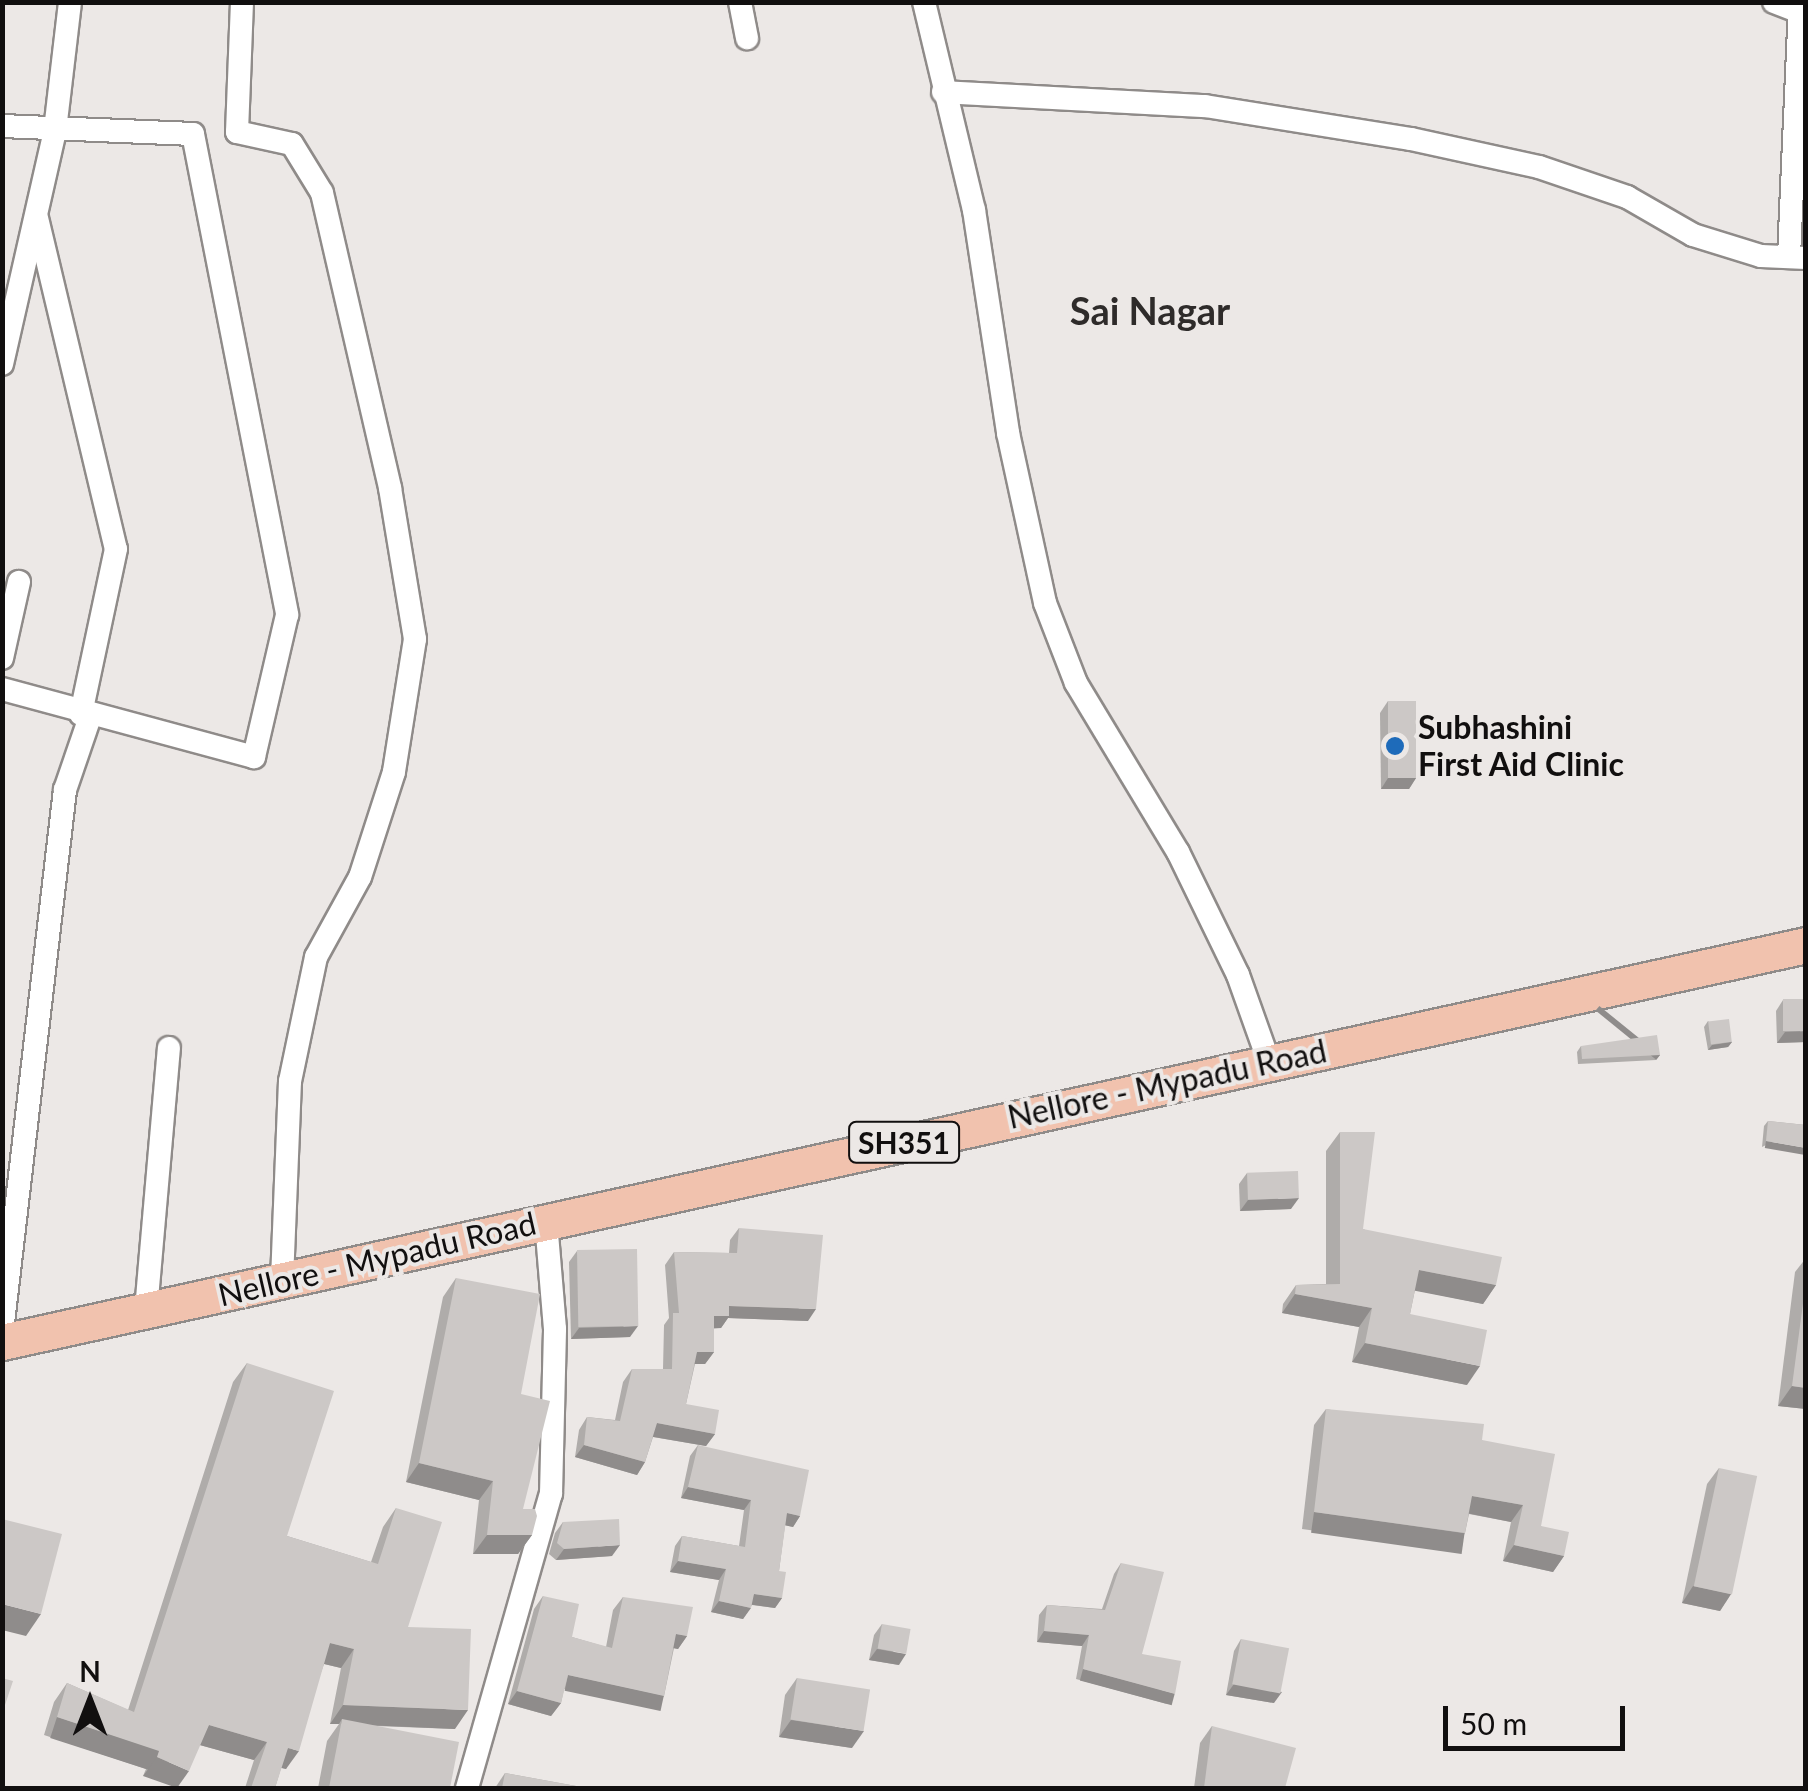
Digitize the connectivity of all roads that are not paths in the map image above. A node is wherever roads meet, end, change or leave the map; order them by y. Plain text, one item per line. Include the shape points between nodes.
1 (70, 2) edge
2 (242, 2) edge
3 (740, 2) edge
4 (924, 2) edge
5 (1774, 2) edge
6 (1802, 9) edge
7 (746, 38) dead end
8 (942, 92) junction
9 (2, 126) edge
10 (55, 130) junction
11 (37, 218) junction
12 (1797, 258) edge
13 (2, 364) edge
14 (18, 582) dead end
15 (2, 658) edge
16 (2, 688) edge
17 (86, 716) junction
18 (1806, 945) edge
19 (170, 1048) dead end
20 (1269, 1062) junction
21 (546, 1221) junction
22 (282, 1280) junction
23 (146, 1310) junction
24 (2, 1331) edge
25 (2, 1342) edge
26 (466, 1788) edge

1 - 10 street
2 - 22 street via 237,132 292,144 322,193 390,488 415,639 394,772 360,877 312,975 290,1082
3 - 7 street
4 - 8 street
5 - 6 street
6 - 12 street
8 - 12 street via 1205,106 1446,146 1627,197 1694,234
8 - 20 street via 974,210 1008,433 1045,603 1076,683 1178,852 1230,957
9 - 10 street
10 - 11 street
10 - 17 street via 193,134 287,615 254,757
11 - 13 street
11 - 17 street via 116,549
14 - 15 street
16 - 17 street
17 - 24 street via 65,790
18 - 20 main road, Nellore - Mypadu Road / SH351
19 - 23 street
20 - 21 main road, Nellore - Mypadu Road / SH351
21 - 22 main road, Nellore - Mypadu Road / SH351
21 - 26 street via 555,1329 552,1494
22 - 23 main road, Nellore - Mypadu Road / SH351
23 - 25 main road, Nellore - Mypadu Road / SH351

